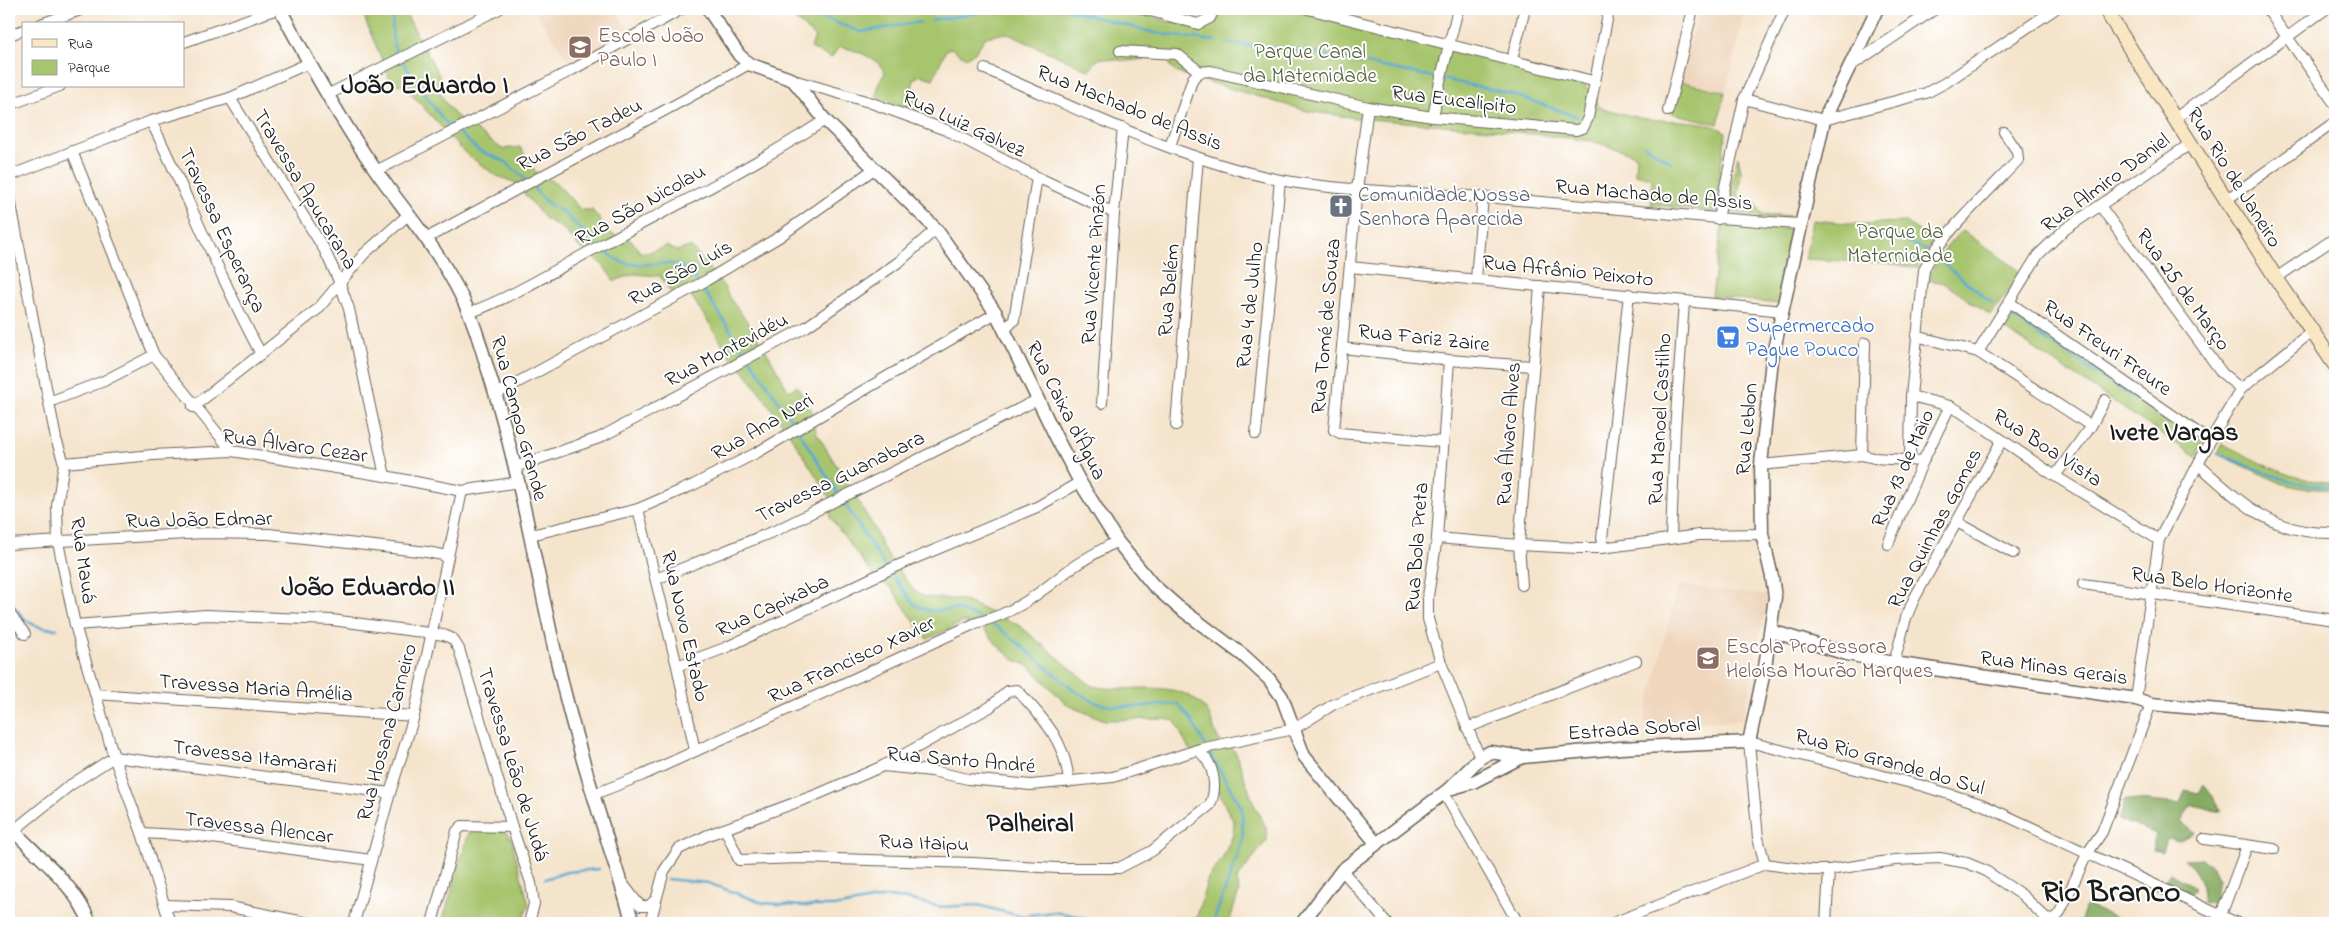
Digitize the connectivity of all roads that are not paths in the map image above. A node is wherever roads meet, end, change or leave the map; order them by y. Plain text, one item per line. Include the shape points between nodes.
1 (83, 9) edge
2 (276, 9) edge
3 (280, 9) edge
4 (500, 9) edge
5 (682, 9) edge
6 (708, 9) edge
7 (1143, 9) edge
8 (1214, 9) edge
9 (1308, 9) edge
10 (1458, 9) edge
11 (1525, 9) edge
12 (1609, 9) edge
13 (1692, 9) edge
14 (1785, 9) edge
15 (1877, 9) edge
16 (1935, 9) edge
17 (2055, 9) edge
18 (2105, 9) edge
19 (2267, 9) edge
20 (2326, 9) edge
21 (47, 22) edge
22 (22, 31) edge
23 (9, 35) edge
24 (2286, 35) junction
25 (185, 42) edge
26 (1450, 44) junction
27 (1120, 51) dead end
28 (1512, 59) junction
29 (310, 64) junction
30 (749, 64) junction
31 (1849, 67) junction
32 (985, 69) dead end
33 (1200, 72) junction
34 (793, 80) junction
35 (1593, 81) junction
36 (54, 88) edge
37 (327, 95) junction
38 (230, 98) junction
39 (1744, 99) junction
40 (9, 104) edge
41 (2335, 104) edge
42 (1368, 107) junction
43 (1668, 112) dead end
44 (1433, 117) junction
45 (2174, 119) junction
46 (824, 120) junction
47 (1824, 120) junction
48 (151, 122) junction
49 (2335, 122) edge
50 (1123, 128) junction
51 (2004, 132) dead end
52 (2190, 144) junction
53 (1170, 146) junction
54 (72, 151) junction
55 (1198, 158) junction
56 (874, 169) junction
57 (376, 171) junction
58 (9, 176) edge
59 (1036, 177) junction
60 (1280, 180) junction
61 (1357, 190) junction
62 (9, 194) edge
63 (1483, 197) junction
64 (2226, 200) junction
65 (2101, 207) junction
66 (1114, 213) junction
67 (409, 214) junction
68 (1718, 218) junction
69 (1801, 224) junction
70 (936, 229) junction
71 (427, 238) junction
72 (2335, 238) edge
73 (1350, 267) junction
74 (2276, 278) junction
75 (1476, 279) junction
76 (339, 281) junction
77 (1540, 286) junction
78 (1629, 294) junction
79 (1684, 302) junction
80 (2005, 308) junction
81 (1783, 311) junction
82 (469, 313) junction
83 (996, 313) junction
84 (1005, 330) junction
85 (2311, 332) junction
86 (1916, 336) junction
87 (1865, 343) dead end
88 (1342, 348) junction
89 (1978, 352) junction
90 (261, 354) junction
91 (154, 355) junction
92 (2333, 358) edge
93 (1448, 360) junction
94 (1532, 366) junction
95 (2241, 389) junction
96 (496, 394) junction
97 (1911, 396) junction
98 (1037, 400) junction
99 (2106, 400) dead end
100 (49, 402) junction
101 (1102, 403) dead end
102 (1950, 406) junction
103 (193, 407) junction
104 (1176, 426) dead end
105 (2091, 426) junction
106 (1256, 434) dead end
107 (2002, 440) junction
108 (1442, 442) junction
109 (2209, 443) junction
110 (232, 451) junction
111 (1862, 454) junction
112 (1910, 458) junction
113 (1923, 460) junction
114 (2201, 460) junction
115 (64, 463) junction
116 (1761, 465) junction
117 (515, 467) junction
118 (386, 476) junction
119 (2055, 476) junction
120 (518, 482) junction
121 (1080, 482) junction
122 (462, 491) junction
123 (638, 509) junction
124 (1957, 522) junction
125 (2335, 533) edge
126 (1762, 534) junction
127 (531, 535) junction
128 (1437, 538) junction
129 (1671, 538) junction
130 (2158, 540) junction
131 (1117, 541) junction
132 (58, 542) junction
133 (9, 544) edge
134 (1888, 544) dead end
135 (1519, 545) junction
136 (1601, 548) junction
137 (2013, 553) dead end
138 (448, 556) junction
139 (656, 579) junction
140 (2083, 584) dead end
141 (1522, 585) dead end
142 (2150, 595) junction
143 (9, 613) edge
144 (2335, 620) edge
145 (75, 625) junction
146 (1771, 631) junction
147 (25, 634) dead end
148 (431, 634) junction
149 (1636, 661) dead end
150 (1441, 663) junction
151 (1894, 663) junction
152 (677, 666) junction
153 (94, 694) junction
154 (2136, 699) junction
155 (2151, 704) junction
156 (414, 716) junction
157 (2335, 720) edge
158 (1467, 728) junction
159 (1294, 729) junction
160 (1749, 742) junction
161 (1198, 749) junction
162 (695, 752) junction
163 (1496, 753) junction
164 (114, 757) junction
165 (1523, 757) junction
166 (1480, 758) junction
167 (883, 766) junction
168 (1501, 767) junction
169 (1468, 770) junction
170 (1069, 782) junction
171 (1472, 782) junction
172 (1447, 791) junction
173 (390, 793) junction
174 (592, 795) junction
175 (512, 827) junction
176 (11, 829) edge
177 (725, 829) junction
178 (142, 833) junction
179 (2204, 839) dead end
180 (1376, 843) junction
181 (2247, 846) junction
182 (2274, 850) dead end
183 (2087, 854) junction
184 (371, 860) junction
185 (1765, 864) junction
186 (1342, 870) junction
187 (1829, 870) junction
188 (621, 881) junction
189 (654, 900) junction
190 (165, 906) junction
191 (2221, 914) junction
192 (1630, 921) edge
193 (90, 923) edge
194 (170, 923) edge
195 (310, 923) edge
196 (354, 923) edge
197 (432, 923) edge
198 (529, 923) edge
199 (633, 923) edge
200 (641, 923) edge
201 (650, 923) edge
202 (1302, 923) edge
203 (1387, 923) edge
204 (1518, 923) edge
205 (1613, 923) edge
206 (1826, 923) edge
207 (2237, 923) edge

1 - 21 street
2 - 25 street
3 - 29 street, Rua Campo Grande
4 - 37 street
5 - 57 street
6 - 30 street
7 - 8 street via 1191,24 1206,22
9 - 26 street
10 - 26 street
11 - 28 street
12 - 35 street
13 - 43 street
14 - 39 street
15 - 31 street, Rua Leblon
16 - 31 street
17 - 47 street via 1926,94
18 - 45 main road, Rua Rio de Janeiro
19 - 24 street
20 - 24 street
22 - 23 street
24 - 41 street
24 - 45 street
26 - 28 street
26 - 44 street
27 - 33 street via 1176,54
28 - 35 street
29 - 37 street, Rua Campo Grande
29 - 38 street
30 - 34 street
30 - 71 street, Rua São Tadeu
31 - 47 street, Rua Leblon
32 - 50 street, Rua Machado de Assis
33 - 42 street, Rua Eucalipito via 1210,71
33 - 53 street via 1193,78
34 - 46 street, Rua Caixa d'Água
34 - 59 street, Rua Luiz Galvez via 869,102 936,127
35 - 44 street, Rua Eucalipito via 1585,125 1580,129
36 - 40 street
37 - 57 street, Rua Campo Grande
38 - 48 street
38 - 76 street, Travessa Apucarana via 324,249
39 - 47 street
39 - 68 street
42 - 44 street, Rua Eucalipito
42 - 61 street, Rua Tomé de Souza
45 - 52 main road, Rua Rio de Janeiro
46 - 56 street, Rua Caixa d'Água
46 - 82 street, Rua São Nicolau via 757,162 491,305
47 - 69 street, Rua Leblon
48 - 54 street
48 - 90 street, Travessa Esperança via 238,312
49 - 64 street
50 - 53 street, Rua Machado de Assis
50 - 66 street, Rua Vicente Pinzón
51 - 86 street via 2017,151 2018,160 1927,263
52 - 64 main road, Rua Rio de Janeiro
52 - 65 street, Rua Almiro Daniel
53 - 55 street, Rua Machado de Assis
54 - 58 street
54 - 91 street
55 - 60 street, Rua Machado de Assis
55 - 104 street, Rua Belém
56 - 70 street, Rua Caixa d'Água
56 - 96 street, Rua São Luís via 779,237 707,280
57 - 67 street, Rua Campo Grande
59 - 66 street, Rua Luiz Galvez
59 - 84 street via 1014,320
60 - 61 street, Rua Machado de Assis
60 - 106 street, Rua 4 de Julho
61 - 63 street, Rua Machado de Assis
61 - 73 street, Rua Tomé de Souza
62 - 100 street, Rua Mauá
63 - 68 street, Rua Machado de Assis
63 - 75 street
64 - 74 main road, Rua Rio de Janeiro
65 - 80 street, Rua Almiro Daniel via 2064,230 2038,255
65 - 95 street, Rua 25 de Março via 2222,374
66 - 101 street, Rua Vicente Pinzón
67 - 71 street, Rua Campo Grande
67 - 76 street
68 - 69 street, Rua Machado de Assis
69 - 81 street, Rua Leblon
70 - 83 street, Rua Caixa d'Água
70 - 117 street, Rua Montevidéu via 900,261 806,327 599,438
71 - 82 street, Rua Campo Grande
72 - 74 street
73 - 75 street, Rua Afrânio Peixoto
73 - 88 street, Rua Tomé de Souza
74 - 85 main road, Rua Rio de Janeiro
75 - 77 street, Rua Afrânio Peixoto
76 - 90 street via 318,308
76 - 118 street, Travessa Apucarana via 349,308
77 - 78 street, Rua Afrânio Peixoto
77 - 94 street, Rua Álvaro Alves
78 - 79 street, Rua Afrânio Peixoto
78 - 136 street
79 - 81 street, Rua Afrânio Peixoto
79 - 129 street, Rua Manoel Castilho
80 - 89 street, Rua Almiro Daniel
80 - 109 street, Rua Freuri Freure
81 - 116 street, Rua Leblon via 1772,359
82 - 96 street, Rua Campo Grande
83 - 84 street, Rua Caixa d'Água
83 - 123 street, Rua Ana Neri via 758,452
84 - 98 street, Rua Caixa d'Água
85 - 92 main road, Rua Rio de Janeiro
85 - 95 street
86 - 89 street
86 - 97 street
87 - 111 street
88 - 93 street, Rua Fariz Zaire
88 - 108 street, Rua Tomé de Souza via 1334,430
89 - 105 street
90 - 103 street
91 - 100 street via 104,381
91 - 103 street
93 - 94 street, Rua Fariz Zaire
93 - 108 street, Rua Bola Preta
94 - 135 street, Rua Álvaro Alves
95 - 109 street
96 - 117 street, Rua Campo Grande
97 - 102 street, Rua Boa Vista
97 - 112 street
98 - 121 street, Rua Caixa d'Água
98 - 139 street, Travessa Guanabara via 777,530
99 - 105 street
100 - 115 street, Rua Mauá
102 - 107 street, Rua Boa Vista
102 - 113 street, Rua 13 de Maio
103 - 110 street
105 - 119 street
107 - 119 street, Rua Boa Vista
107 - 124 street, Rua Quinhas Gomes
108 - 128 street, Rua Bola Preta
109 - 114 street
110 - 115 street, Rua Álvaro Cezar
110 - 118 street, Rua Álvaro Cezar
111 - 112 street via 1874,458
111 - 116 street
112 - 113 street
113 - 134 street, Rua 13 de Maio
114 - 125 street via 2249,509 2268,520 2288,528
114 - 130 street
115 - 132 street, Rua Mauá via 58,506
116 - 126 street, Rua Leblon
117 - 120 street, Rua Campo Grande
118 - 122 street, Rua Álvaro Cezar
119 - 130 street, Rua Boa Vista
120 - 122 street, Rua Álvaro Cezar
120 - 127 street, Rua Campo Grande
121 - 131 street, Rua Caixa d'Água
121 - 152 street, Rua Capixaba via 1037,507 895,566 725,648
122 - 138 street, Rua Hosana Carneiro
123 - 127 street, Rua Ana Neri
123 - 139 street, Rua Novo Estado
124 - 137 street
124 - 151 street, Rua Quinhas Gomes via 1906,618
126 - 129 street
126 - 146 street, Rua Leblon via 1774,591
127 - 174 street, Rua Campo Grande via 558,665
128 - 135 street
128 - 150 street, Rua Bola Preta via 1428,596 1428,619
129 - 136 street
130 - 142 street
131 - 159 street, Rua Caixa d'Água via 1153,585 1269,679 1282,697
131 - 162 street, Rua Francisco Xavier via 1071,568 1039,595 1002,614
132 - 133 street, Rua João Edmar
132 - 138 street, Rua João Edmar via 204,533 269,534
132 - 145 street, Rua Mauá
135 - 136 street
135 - 141 street, Rua Álvaro Alves
138 - 148 street, Rua Hosana Carneiro
139 - 152 street, Rua Novo Estado
140 - 142 street, Rua Belo Horizonte
142 - 144 street, Rua Belo Horizonte
142 - 154 street
143 - 147 street
145 - 148 street, Travessa Leão de Judá via 206,615 332,620
145 - 153 street, Rua Mauá
146 - 151 street, Rua Minas Gerais via 1847,654
146 - 160 street, Rua Leblon
148 - 156 street, Rua Hosana Carneiro
148 - 175 street, Travessa Leão de Judá via 444,634 459,648
149 - 158 street
150 - 158 street, Rua Bola Preta
150 - 159 street, Rua Santo André via 1334,704
151 - 154 street, Rua Minas Gerais
152 - 162 street, Rua Novo Estado
153 - 156 street, Travessa Maria Amélia
153 - 164 street, Rua Mauá
154 - 155 street, Rua Minas Gerais
155 - 157 street, Rua Minas Gerais
155 - 183 street via 2102,832
156 - 173 street, Rua Hosana Carneiro
158 - 166 street, Rua Bola Preta
159 - 161 street, Rua Santo André
159 - 180 street, Rua Caixa d'Água via 1304,756
160 - 165 street, Estrada Sobral via 1620,748
160 - 183 street, Rua Rio Grande do Sul via 1962,797
160 - 185 street, Rua Leblon via 1755,810
161 - 170 street, Rua Santo André via 1131,772
161 - 177 street, Rua Itaipu via 1211,766 1214,783 1210,805 1152,851 1119,868 810,858 739,860
162 - 174 street, Rua Francisco Xavier
163 - 165 street, Estrada Sobral
163 - 166 street, Estrada Sobral via 1490,752
163 - 168 street
164 - 173 street, Travessa Itamarati
164 - 176 street
164 - 178 street, Rua Mauá
165 - 168 street, Estrada Sobral
166 - 169 street, Estrada Sobral
167 - 170 street, Rua Santo André via 1014,784
167 - 170 street via 990,707 1013,689 1047,723 1058,739 1066,760
167 - 177 street, Rua Santo André
168 - 171 street, Estrada Sobral
169 - 171 street
169 - 172 street, Estrada Sobral
171 - 172 street, Estrada Sobral
172 - 180 street, Estrada Sobral
172 - 204 street
173 - 184 street, Rua Hosana Carneiro
174 - 188 street, Rua Campo Grande
175 - 197 street via 469,824 457,831
175 - 198 street, Travessa Leão de Judá via 532,883 534,904
176 - 193 street via 62,880 85,910
177 - 189 street, Rua Santo André via 679,849 664,871
178 - 184 street, Travessa Alencar via 198,836
178 - 190 street, Rua Mauá
179 - 181 street
180 - 186 street, Estrada Sobral
181 - 182 street
181 - 191 street
183 - 187 street via 2059,914 2048,919 2002,880 1955,860 1895,860
183 - 191 street, Rua Rio Grande do Sul
184 - 196 street, Rua Hosana Carneiro
185 - 187 street
185 - 192 street
186 - 202 street, Estrada Sobral
186 - 203 street
187 - 206 street
188 - 189 street via 640,906 649,906
188 - 199 street, Rua Campo Grande
188 - 200 street, Rua Campo Grande
189 - 201 street, Rua Santo André
190 - 194 street, Rua Mauá
190 - 195 street via 230,907
191 - 207 street, Rua Rio Grande do Sul
192 - 205 street

